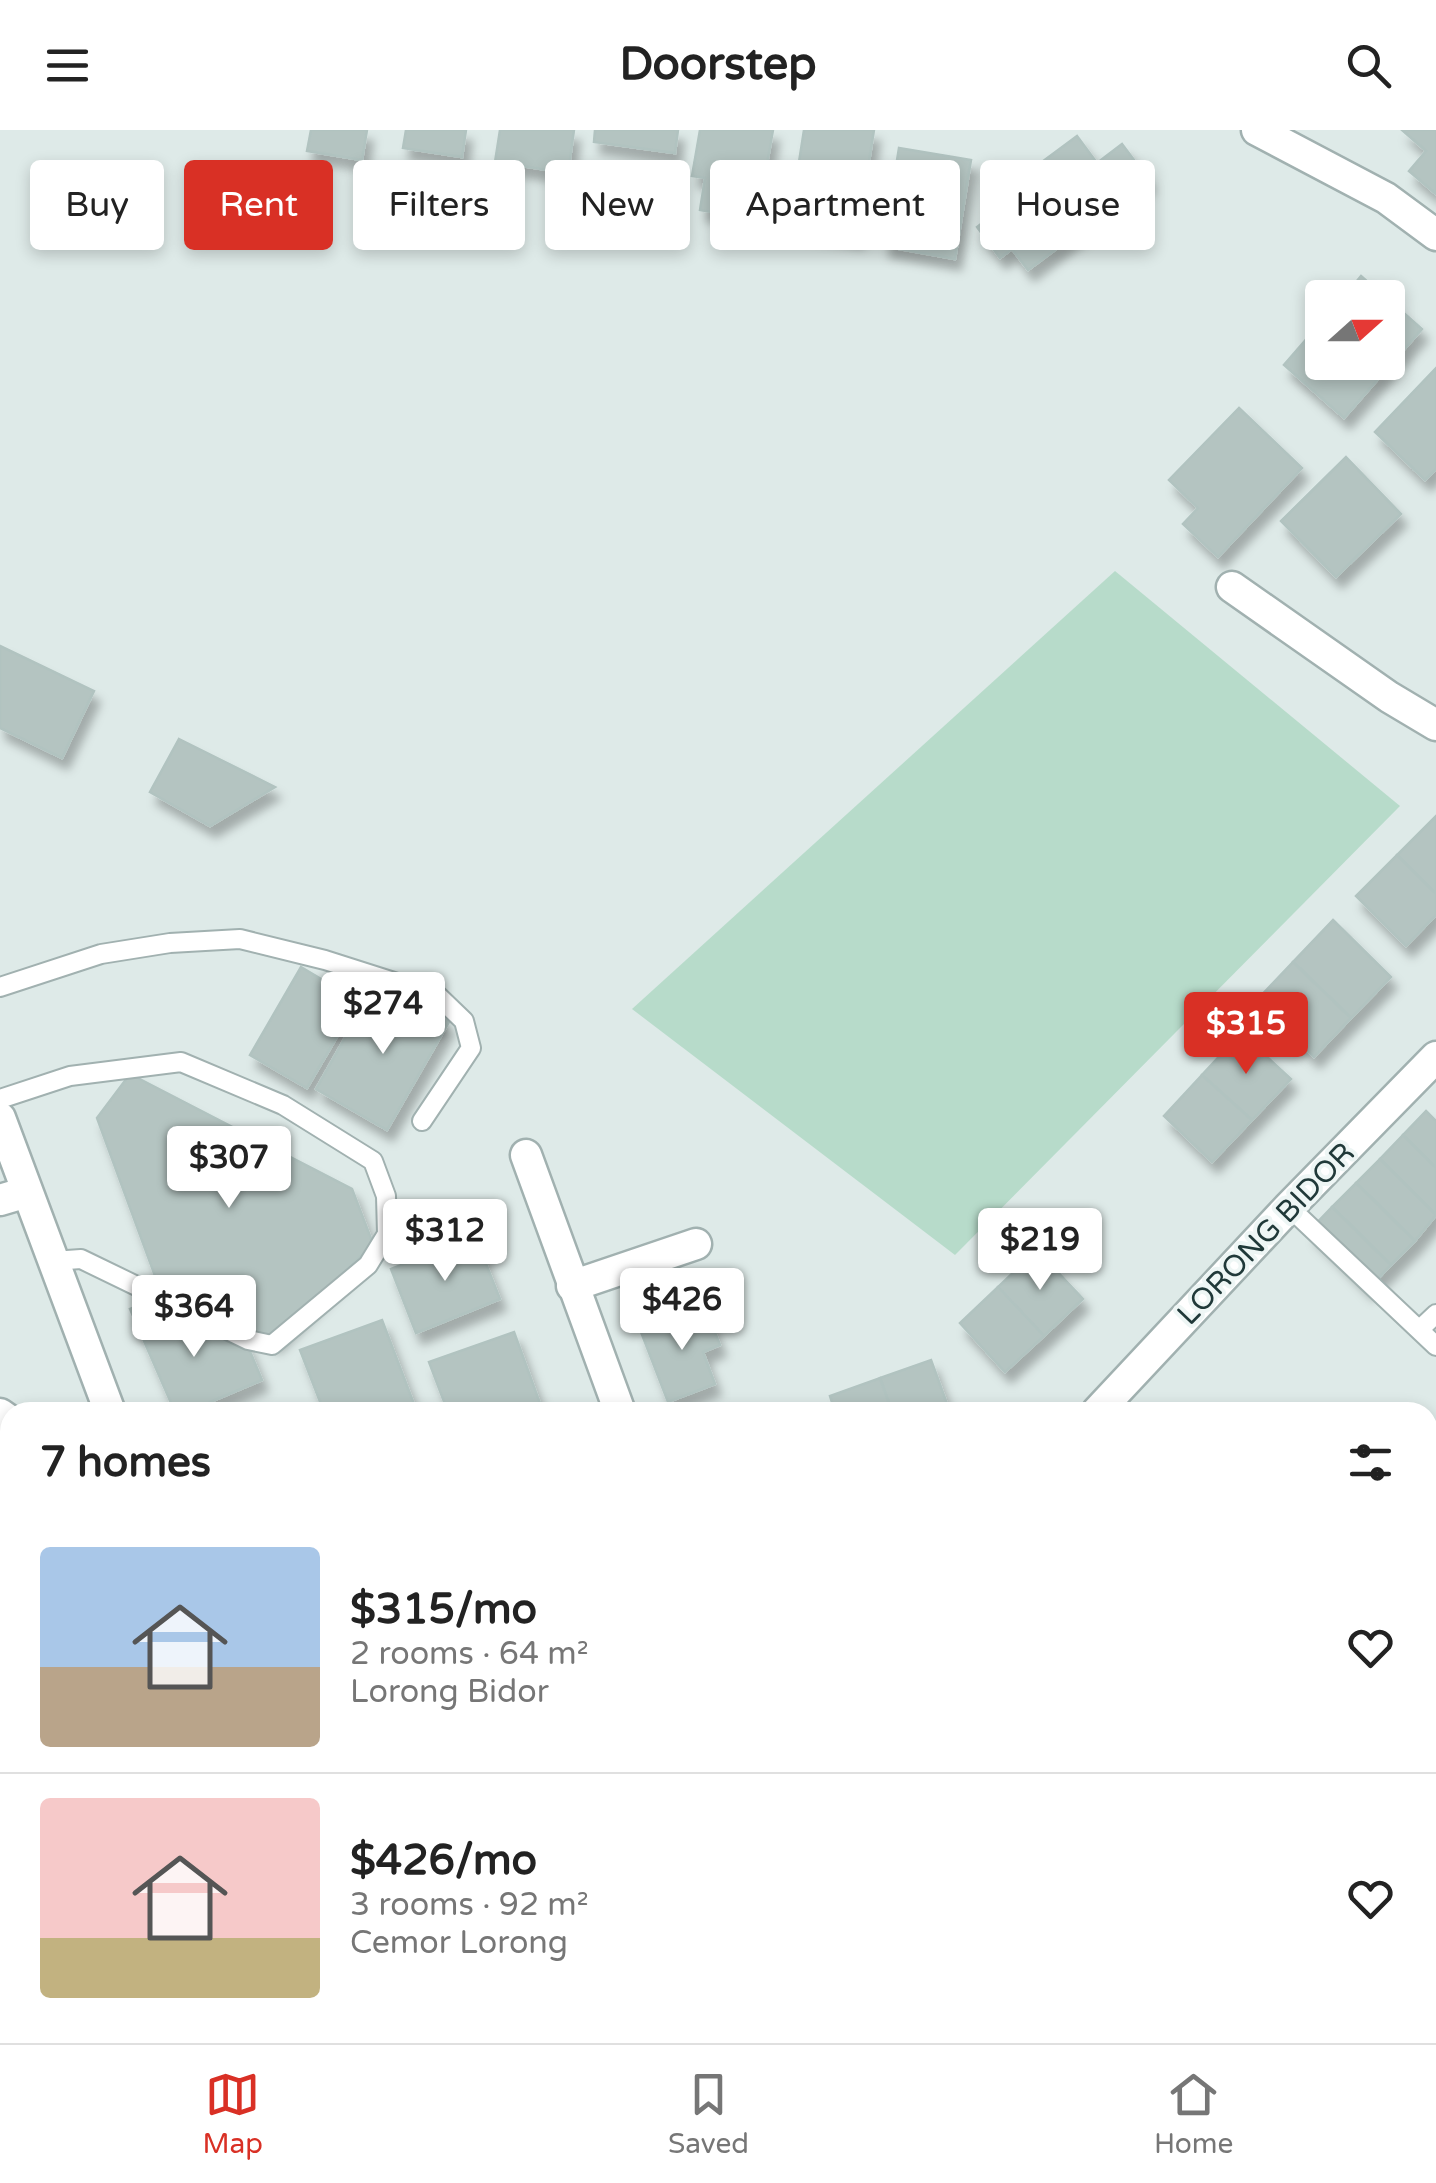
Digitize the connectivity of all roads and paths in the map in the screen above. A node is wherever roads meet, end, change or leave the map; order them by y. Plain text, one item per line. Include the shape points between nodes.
1 (1257, 130) edge
2 (1436, 235) edge
3 (1232, 587) dead end
4 (1436, 725) edge
5 (0, 986) edge
6 (1436, 1058) edge
7 (0, 1099) edge
8 (0, 1118) edge
9 (422, 1121) dead end
10 (526, 1155) dead end
11 (14, 1196) edge
12 (1289, 1207) junction
13 (696, 1244) dead end
14 (53, 1261) junction
15 (572, 1286) junction
16 (1436, 1314) edge
17 (1420, 1330) junction
18 (1436, 1346) edge
19 (106, 1402) edge
20 (616, 1402) edge
21 (1106, 1402) edge

1 - 2 street via 1386,198
3 - 4 street
5 - 9 lane via 101,954 240,939 386,979 438,996 464,1021 472,1048
6 - 12 street, LORONG BIDOR
7 - 14 lane via 70,1076 182,1062 283,1105 373,1161 386,1196 387,1234 368,1265 272,1345 248,1340 81,1258
8 - 11 street
10 - 15 street
11 - 14 street
12 - 17 lane
12 - 21 street, LORONG BIDOR
13 - 15 street
14 - 19 street
15 - 20 street
16 - 17 lane
17 - 18 lane

